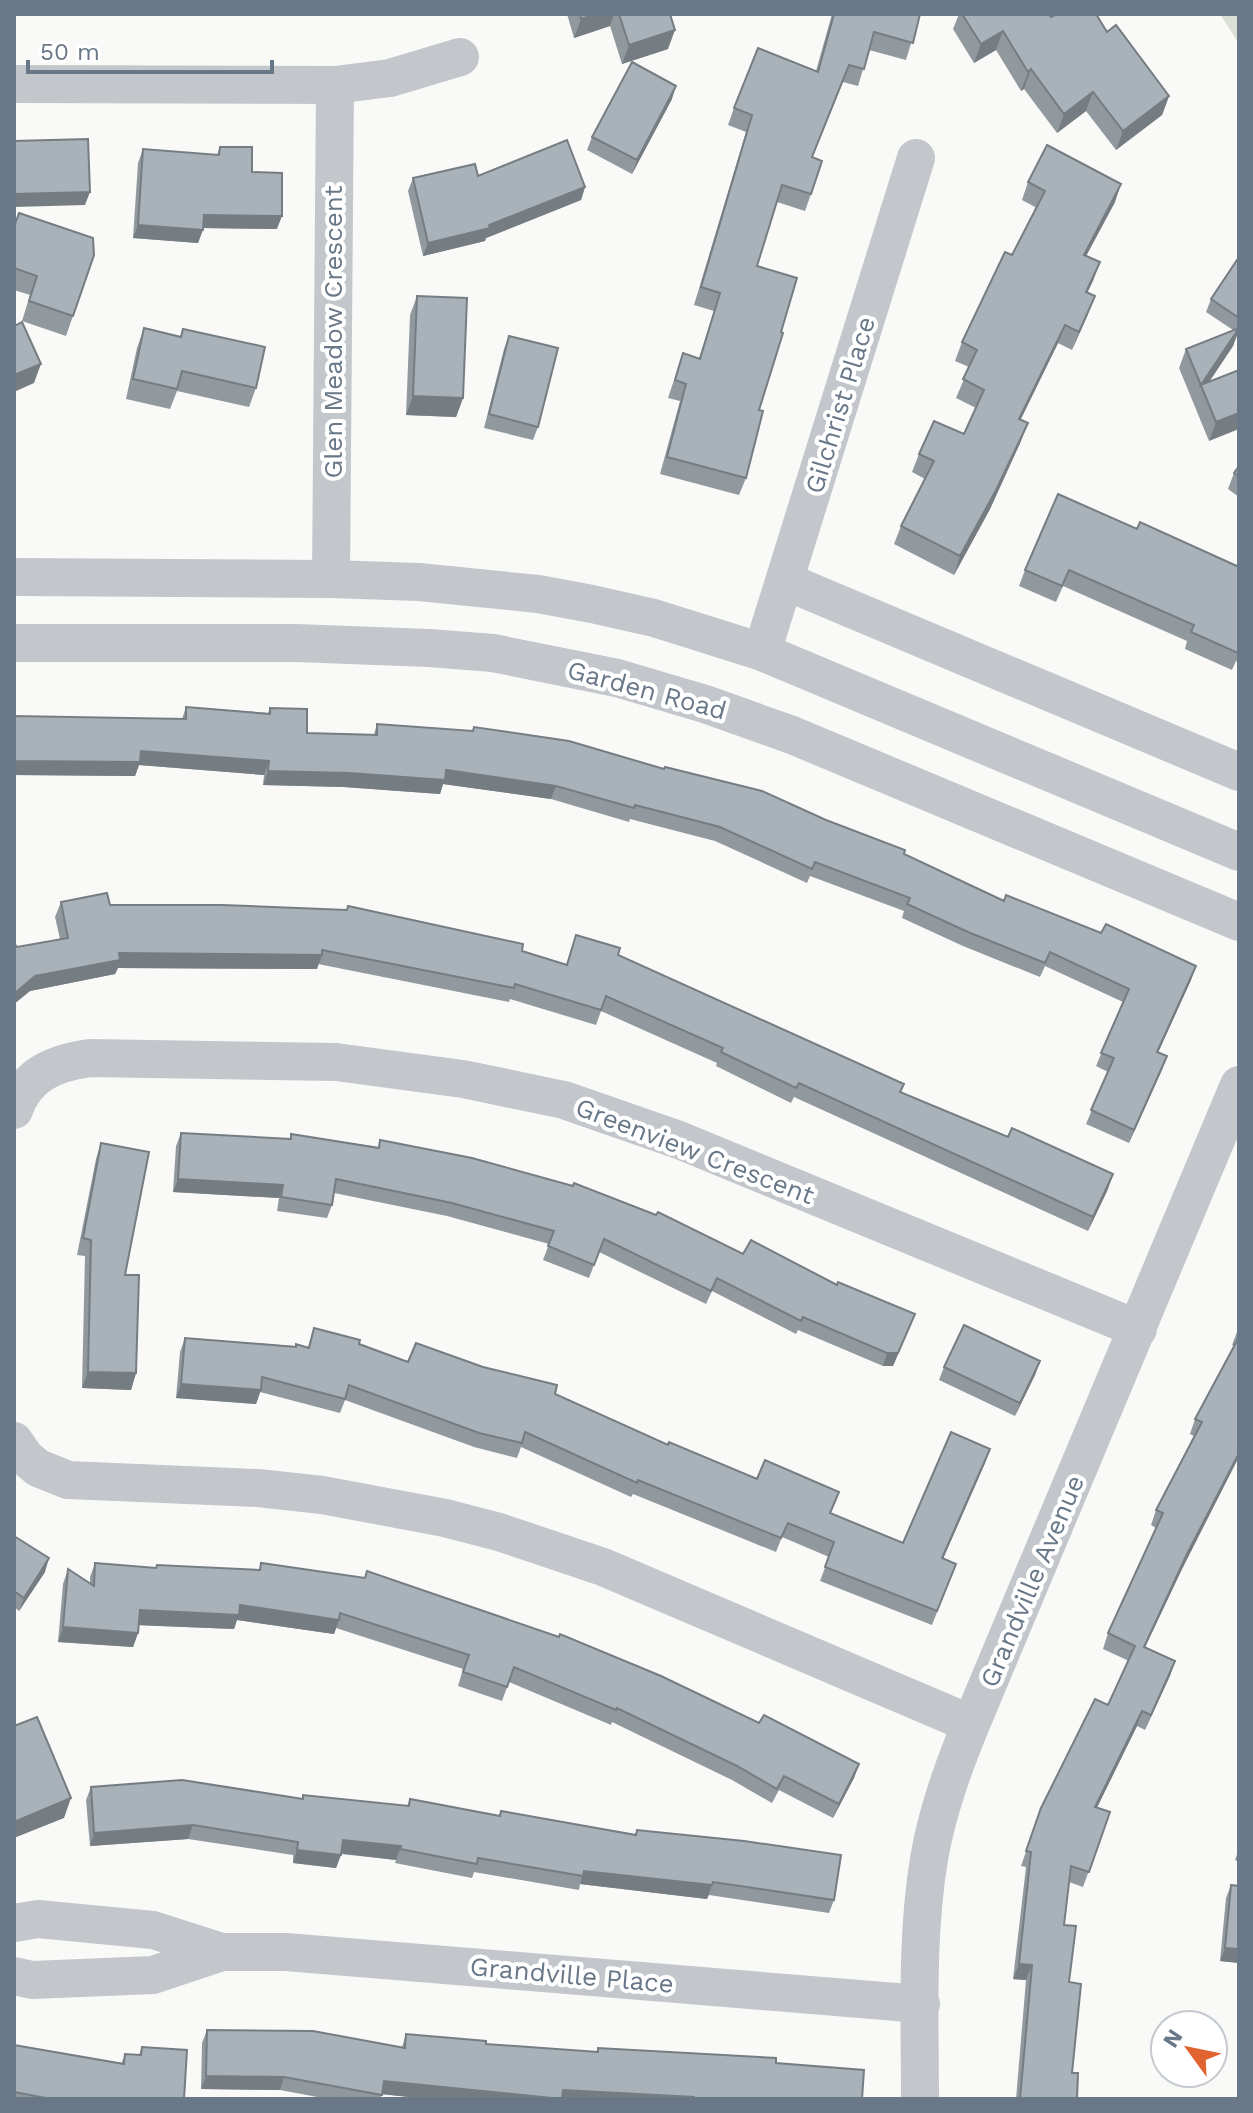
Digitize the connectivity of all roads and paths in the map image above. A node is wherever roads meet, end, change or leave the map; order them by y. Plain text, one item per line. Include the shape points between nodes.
1 (460, 57) dead end
2 (14, 84) edge
3 (335, 85) junction
4 (916, 158) dead end
5 (14, 577) edge
6 (331, 579) junction
7 (785, 581) junction
8 (14, 643) edge
9 (762, 652) junction
10 (1239, 772) edge
11 (1239, 852) edge
12 (1239, 922) edge
13 (1239, 1085) edge
14 (14, 1110) edge
15 (1138, 1329) junction
16 (14, 1441) edge
17 (971, 1724) junction
18 (14, 1923) edge
19 (222, 1952) junction
20 (14, 1976) edge
21 (921, 2004) junction
22 (920, 2099) edge

1 - 3 street via 390,78
2 - 3 street
3 - 6 street, Glen Meadow Crescent
4 - 7 street, Gilchrist Place
5 - 6 street
6 - 9 street via 538,594 654,618
7 - 9 street, Gilchrist Place
7 - 10 street
8 - 12 street, Garden Road via 429,648 493,653 617,678 792,735
9 - 11 street
13 - 15 street, Grandville Avenue
14 - 15 street, Greenview Crescent via 38,1074 54,1064 90,1058 336,1062 512,1087 644,1127
15 - 17 street, Grandville Avenue
16 - 17 street via 38,1468 68,1480 322,1495 499,1532 603,1567
17 - 21 street, Grandville Avenue via 929,1857
18 - 19 street, Grandville Place via 38,1919 153,1930
19 - 20 street, Grandville Place via 153,1975 32,1980
19 - 21 street, Grandville Place via 333,1955
21 - 22 street, Grandville Avenue

